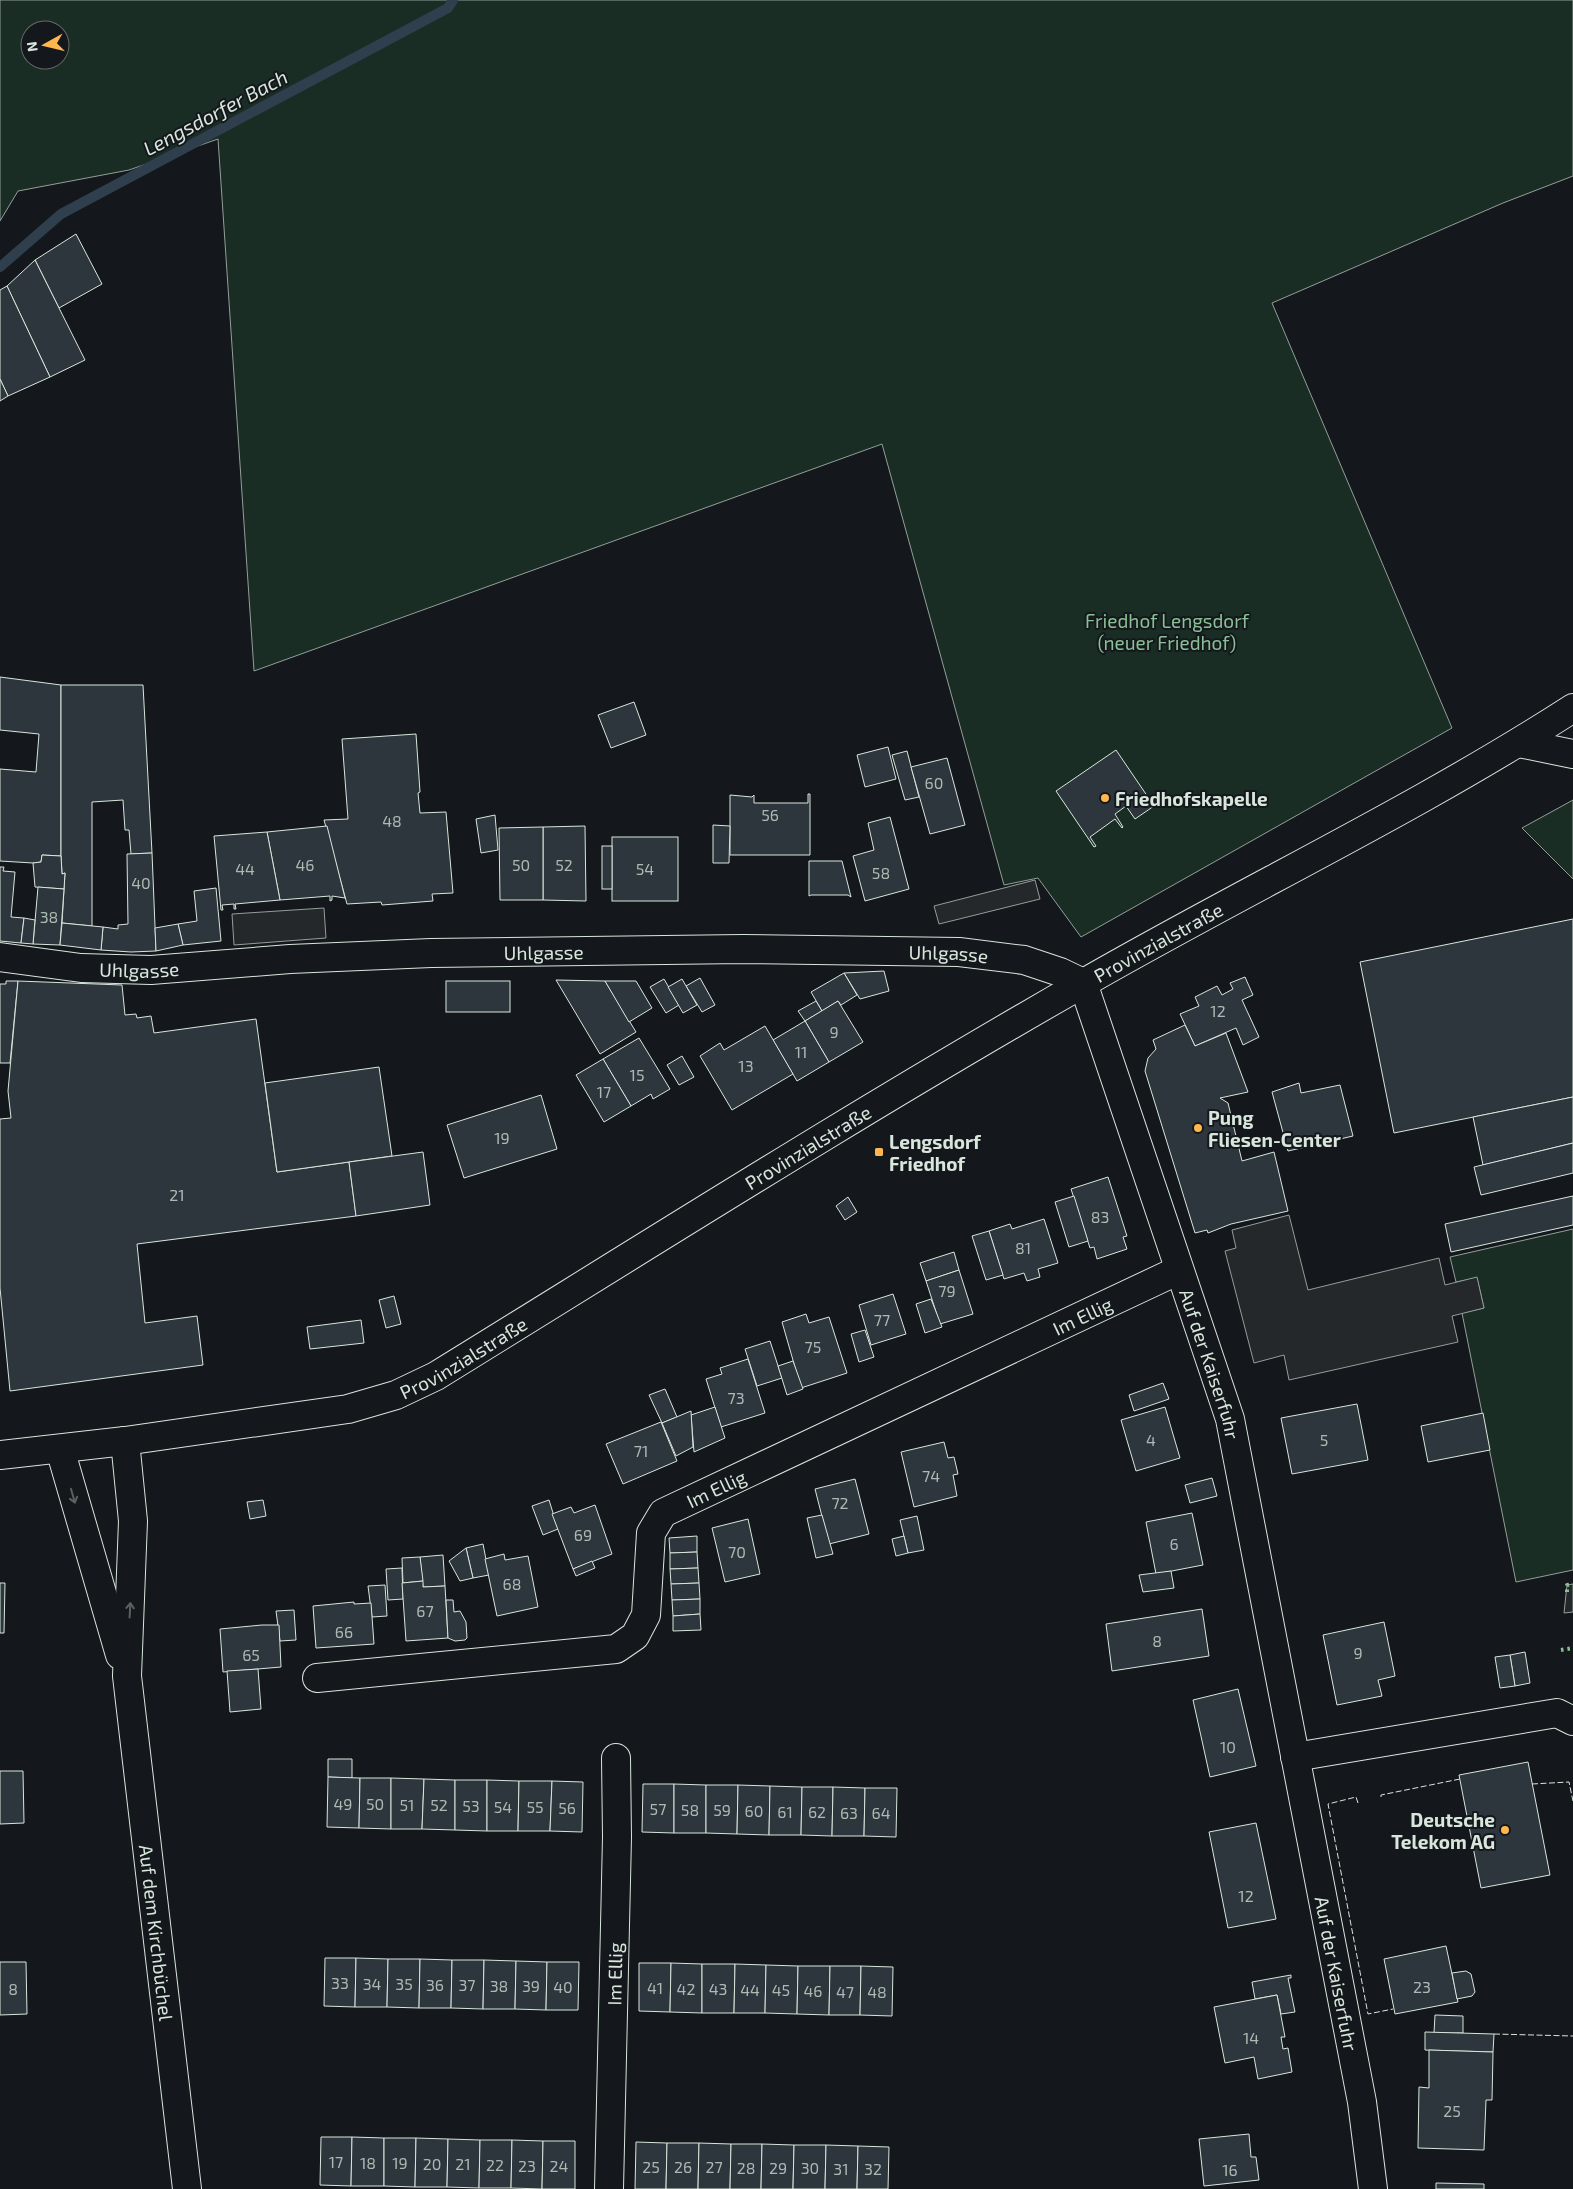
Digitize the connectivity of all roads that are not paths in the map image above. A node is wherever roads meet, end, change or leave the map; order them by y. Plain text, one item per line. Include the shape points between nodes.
1 (1573, 708) edge
2 (1519, 743) junction
3 (1573, 754) edge
4 (0, 958) edge
5 (1083, 983) junction
6 (1179, 1270) junction
7 (125, 1442) junction
8 (60, 1449) junction
9 (0, 1455) edge
10 (127, 1676) junction
11 (317, 1678) dead end
12 (1573, 1721) edge
13 (1295, 1757) junction
14 (616, 1758) dead end
15 (187, 2189) edge
16 (609, 2189) edge
17 (1373, 2189) edge

1 - 2 street, Provinzialstraße
2 - 3 street
2 - 5 street, Provinzialstraße
4 - 5 street, Uhlgasse via 81,968 152,970 290,959 431,953 923,951 1024,960
5 - 6 street, Auf der Kaiserfuhr
5 - 7 street, Provinzialstraße via 756,1178 436,1376 404,1391 348,1409
6 - 11 street, Im Ellig via 663,1513 651,1533 646,1615 635,1636 616,1649
6 - 13 street, Auf der Kaiserfuhr via 1230,1419
7 - 8 street, Provinzialstraße
10 -> 7 street, Auf dem Kirchbüchel via 133,1521
8 - 9 street, Provinzialstraße
8 -> 10 street, Auf dem Kirchbüchel
10 - 15 street, Auf dem Kirchbüchel
12 - 13 street via 1557,1713
13 - 17 street, Auf der Kaiserfuhr via 1362,2102
14 - 16 street, Im Ellig via 617,1856

